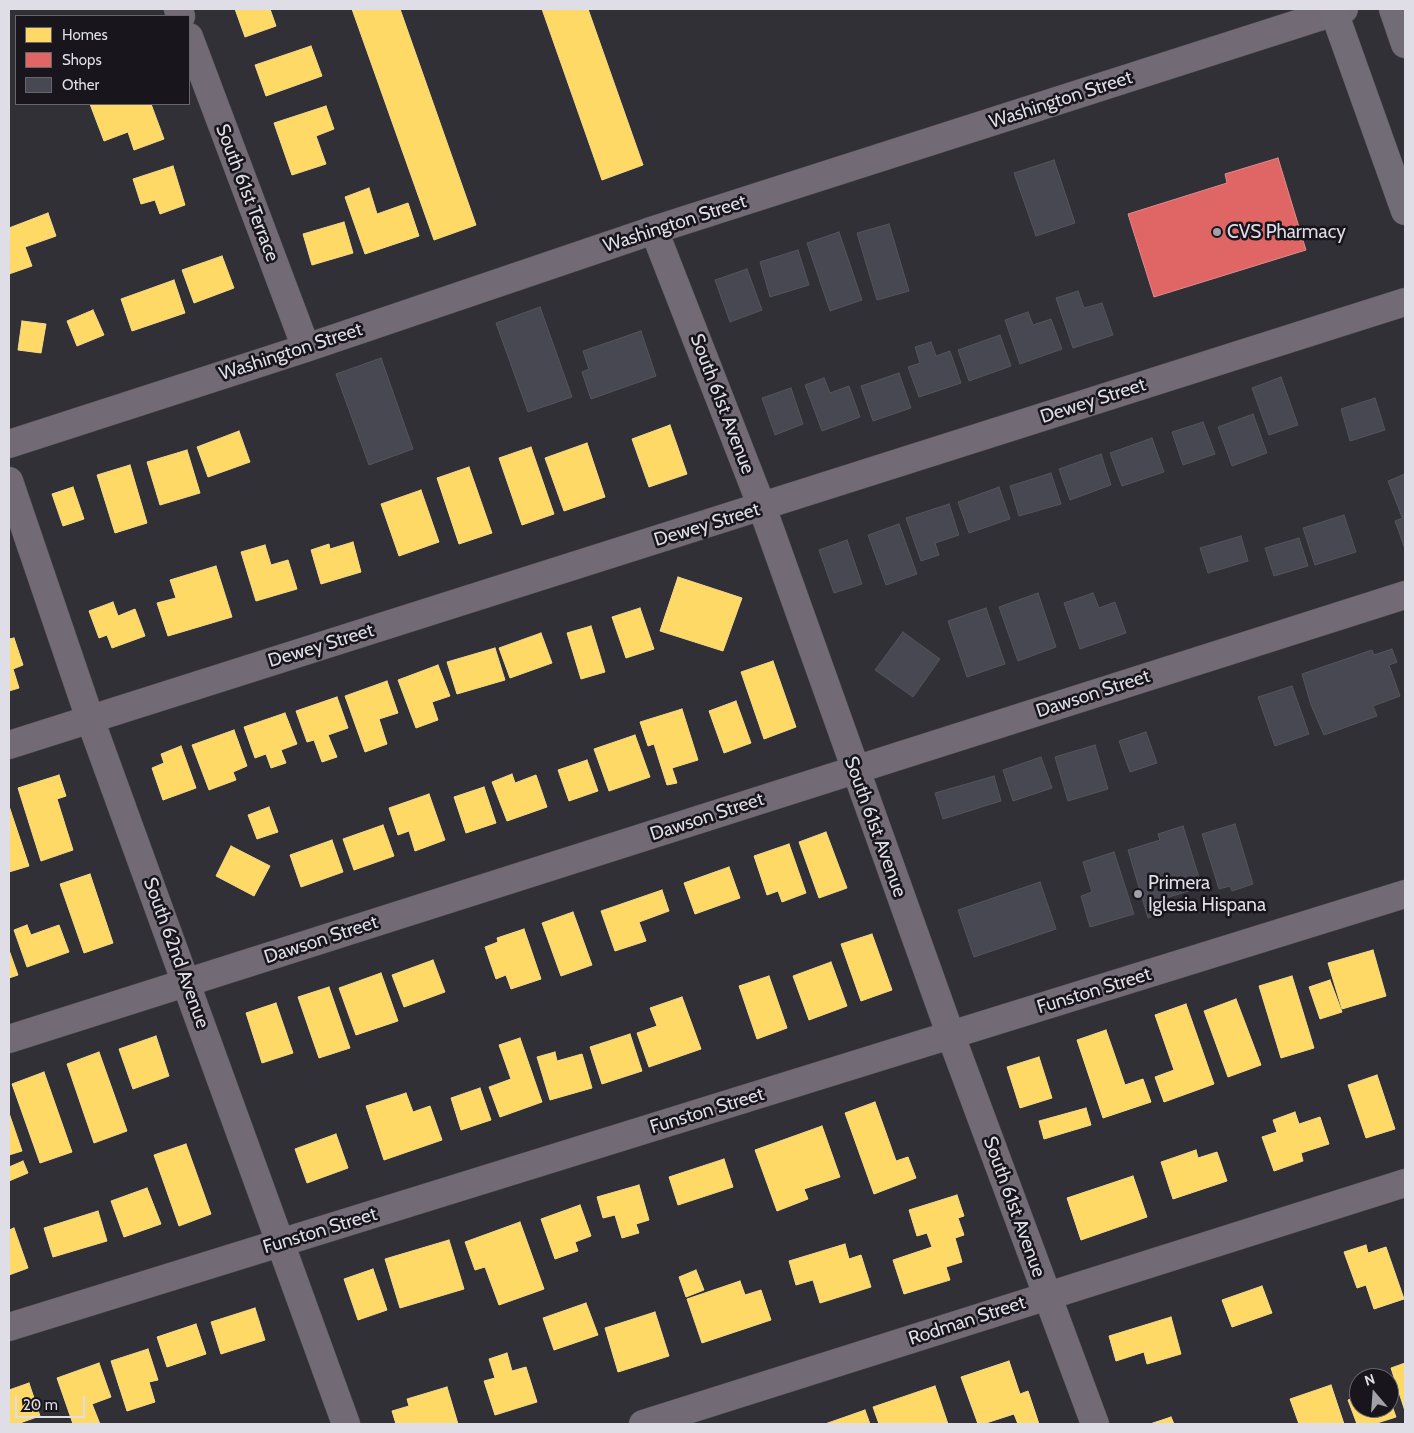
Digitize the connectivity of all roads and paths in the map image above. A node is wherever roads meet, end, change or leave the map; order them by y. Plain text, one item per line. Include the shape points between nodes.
1 (1393, 9) edge
2 (1337, 10) edge
3 (190, 40) edge
4 (1405, 44) edge
5 (1405, 211) edge
6 (654, 230) junction
7 (1405, 302) edge
8 (306, 348) junction
9 (9, 444) edge
10 (9, 481) edge
11 (762, 508) junction
12 (1405, 596) edge
13 (90, 719) junction
14 (9, 745) edge
15 (855, 770) junction
16 (1405, 894) edge
17 (187, 982) junction
18 (951, 1036) junction
19 (9, 1039) edge
20 (1405, 1183) edge
21 (279, 1244) junction
22 (1047, 1296) junction
23 (9, 1327) edge
24 (346, 1424) edge
25 (643, 1424) edge
26 (1095, 1424) edge

1 - 4 main road
2 - 5 main road
2 - 6 street, Washington Street
3 - 8 street, South 61st Terrace
6 - 8 street, Washington Street
6 - 11 street, South 61st Avenue
7 - 11 street, Dewey Street
8 - 9 street, Washington Street
10 - 13 street, South 62nd Avenue
11 - 13 street, Dewey Street
11 - 15 street, South 61st Avenue
12 - 15 street, Dawson Street
13 - 14 street, Dewey Street
13 - 17 street, South 62nd Avenue
15 - 17 street, Dawson Street
15 - 18 street, South 61st Avenue
16 - 18 street, Funston Street
17 - 19 street, Dawson Street
17 - 21 street, South 62nd Avenue
18 - 21 street, Funston Street
18 - 22 street, South 61st Avenue
20 - 22 street, Rodman Street
21 - 23 street, Funston Street
21 - 24 street, South 62nd Avenue
22 - 25 street, Rodman Street
22 - 26 street, South 61st Avenue

